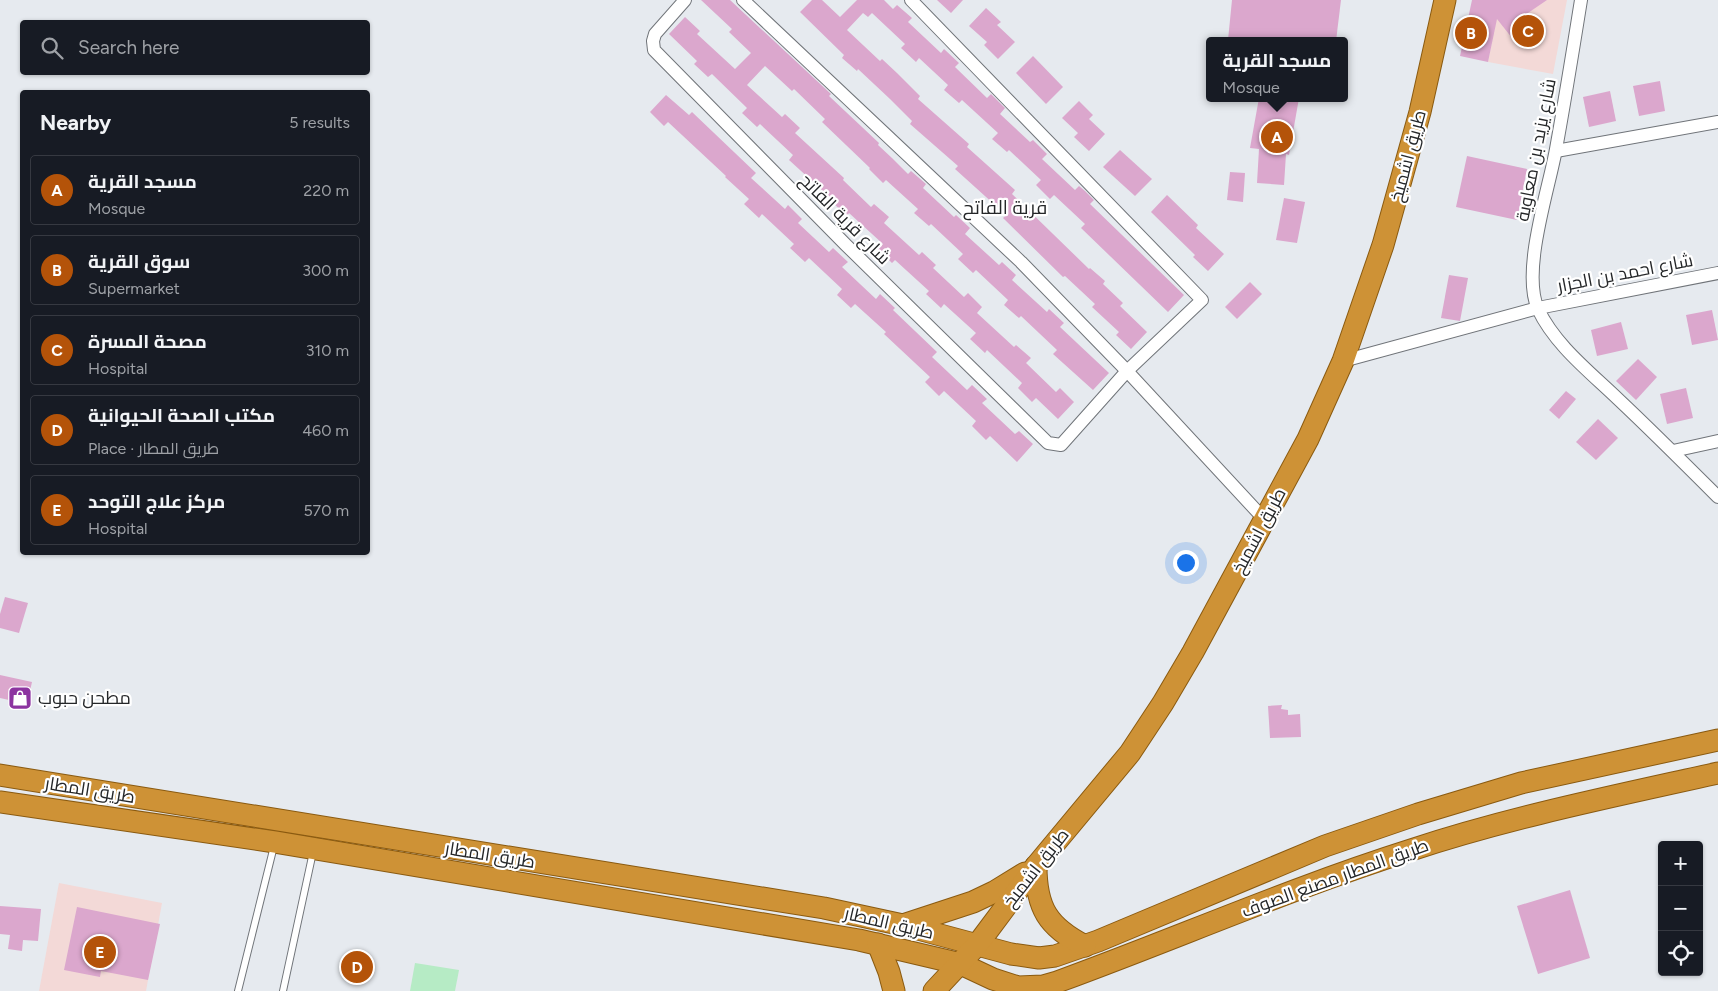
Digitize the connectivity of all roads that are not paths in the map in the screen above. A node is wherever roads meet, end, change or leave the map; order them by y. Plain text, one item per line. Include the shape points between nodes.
1 (685, 0) edge
2 (743, 0) edge
3 (911, 0) edge
4 (1445, 0) edge
5 (1581, 0) edge
6 (1718, 122) edge
7 (1556, 151) junction
8 (1718, 274) edge
9 (1538, 308) junction
10 (1343, 361) junction
11 (1127, 371) junction
12 (1718, 441) edge
13 (1673, 451) junction
14 (1718, 496) edge
15 (1265, 520) junction
16 (1718, 740) edge
17 (1718, 773) edge
18 (0, 775) edge
19 (0, 802) edge
20 (275, 842) junction
21 (314, 849) junction
22 (1036, 866) junction
23 (1230, 886) junction
24 (1239, 912) junction
25 (873, 918) junction
26 (903, 925) junction
27 (868, 942) junction
28 (977, 946) junction
29 (1085, 946) junction
30 (961, 964) junction
31 (1022, 989) edge
32 (238, 991) edge
33 (283, 991) edge
34 (894, 991) edge
35 (934, 991) edge

1 - 11 street, شارع قرية الفاتح via 655,34 654,50 1048,443 1061,445
2 - 11 street via 1021,262
3 - 11 street via 1202,300
4 - 10 highway, طريق اشميخ via 1420,112 1383,245
5 - 7 street, شارع يزيد بن معاوية
6 - 7 street
7 - 9 street, شارع يزيد بن معاوية via 1534,257
8 - 9 street, شارع احمد بن الجزار
9 - 10 street, شارع احمد بن الجزار
9 - 13 street via 1577,360
10 - 15 highway, طريق اشميخ via 1308,439
11 - 15 street
12 - 13 street
13 - 14 street
15 - 22 highway, طريق اشميخ via 1193,652 1130,753
16 - 23 highway, طريق المطار مصنع الصوف via 1469,798 1367,831
17 - 24 highway, طريق المطار مصنع الصوف via 1472,830 1347,871
18 - 25 highway, طريق المطار
19 - 20 highway, طريق المطار
20 - 21 highway, طريق المطار
20 - 32 lane
21 - 27 highway, طريق المطار
21 - 33 lane
22 - 26 highway via 973,902
22 - 28 highway, طريق اشميخ
22 - 29 highway via 1041,906 1067,937
23 - 24 highway
23 - 29 highway, طريق المطار مصنع الصوف
24 - 31 highway, طريق المطار مصنع الصوف via 1057,982
25 - 26 highway, طريق المطار
25 - 27 highway via 875,923
26 - 28 highway, طريق المطار
27 - 30 highway, طريق المطار
27 - 34 highway via 889,972
28 - 29 highway, طريق المطار مصنع الصوف via 1040,958
28 - 30 highway, طريق اشميخ
30 - 31 highway, طريق المطار مصنع الصوف
30 - 35 highway, طريق اشميخ

